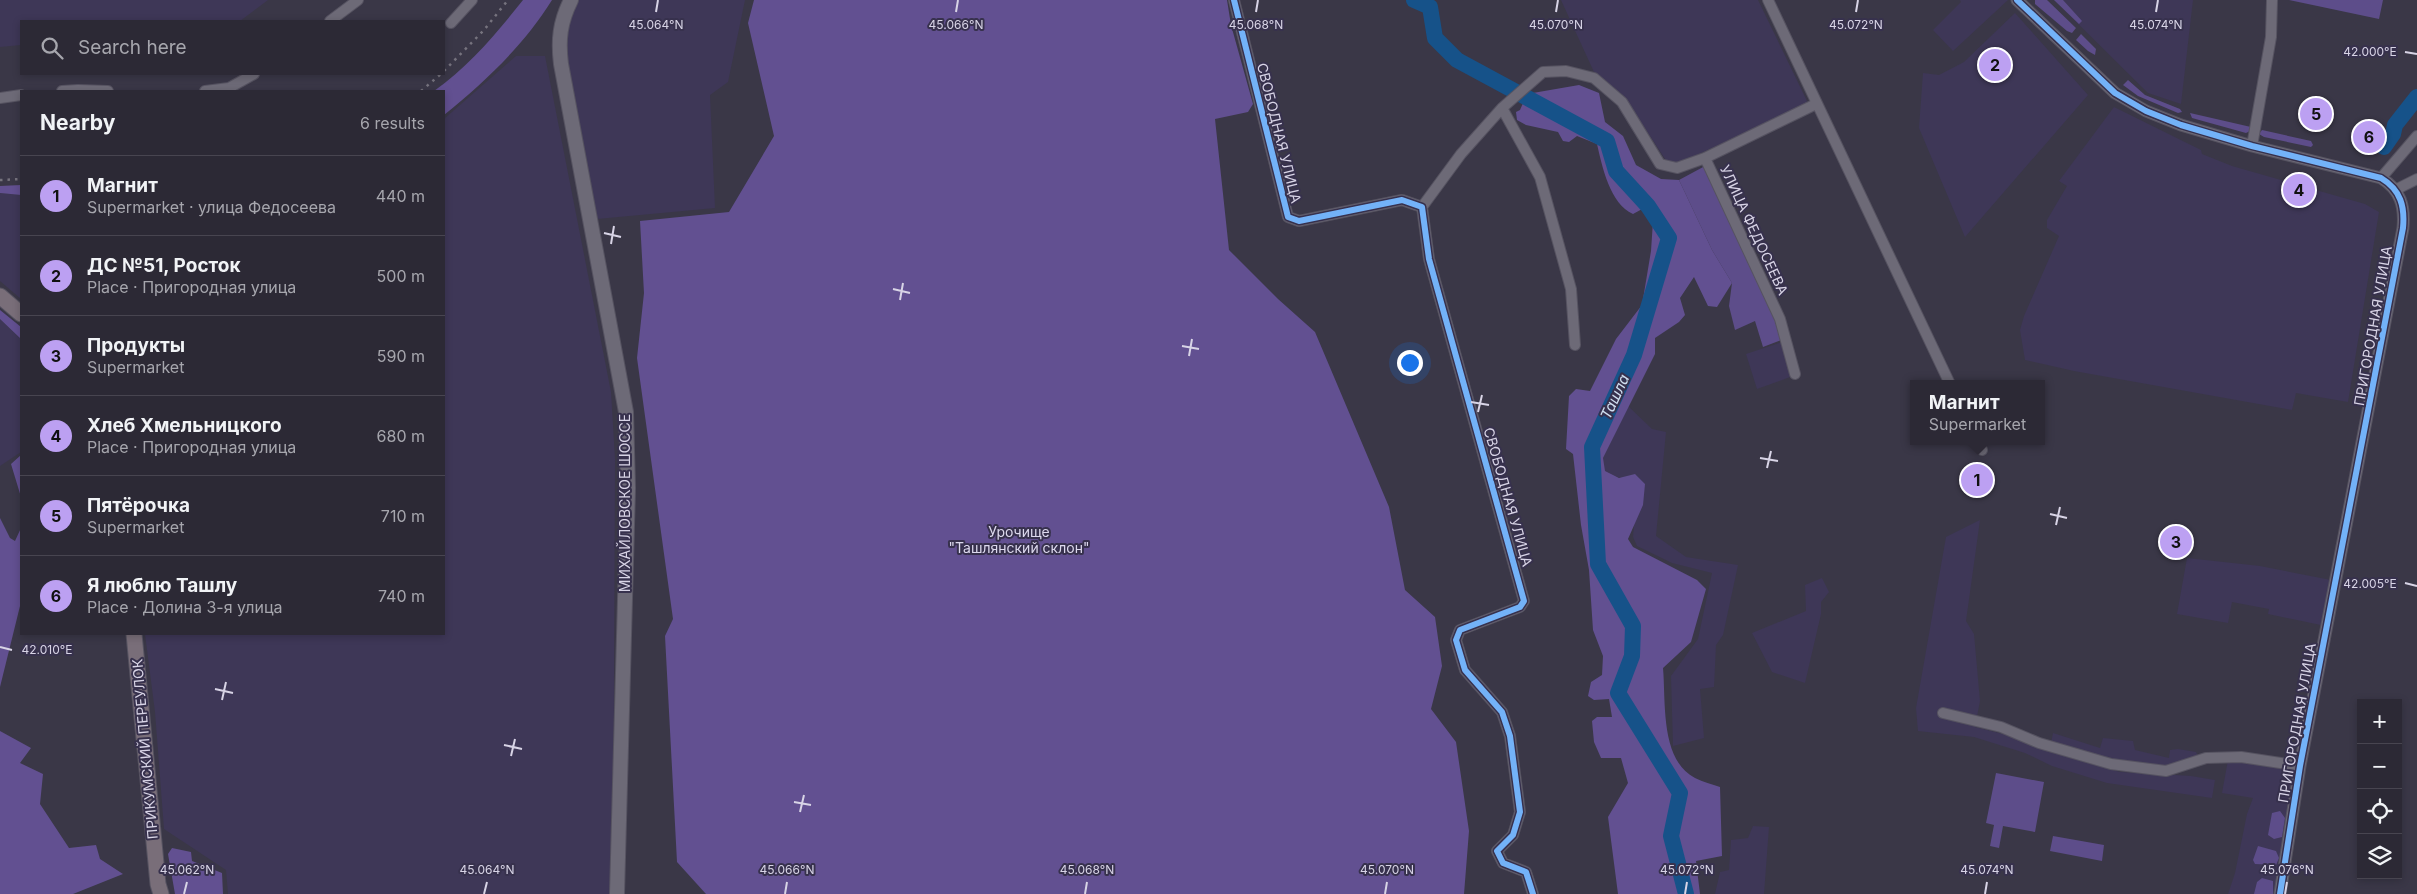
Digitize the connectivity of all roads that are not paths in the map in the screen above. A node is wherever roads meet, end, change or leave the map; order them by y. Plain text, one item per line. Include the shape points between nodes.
1 (358, 0) edge
2 (472, 0) edge
3 (571, 0) edge
4 (1234, 0) edge
5 (1768, 0) edge
6 (2017, 0) edge
7 (2272, 0) edge
8 (331, 20) edge
9 (451, 23) dead end
10 (252, 75) edge
11 (214, 90) edge
12 (20, 96) edge
13 (0, 98) edge
14 (1816, 104) junction
15 (1502, 108) junction
16 (2417, 136) edge
17 (2252, 146) junction
18 (1706, 158) junction
19 (2381, 178) junction
20 (2417, 179) edge
21 (2395, 190) junction
22 (1422, 207) junction
23 (0, 296) edge
24 (20, 313) edge
25 (1575, 345) dead end
26 (1796, 374) dead end
27 (1948, 380) edge
28 (134, 635) edge
29 (1943, 713) dead end
30 (2300, 766) junction
31 (161, 894) edge
32 (617, 894) edge
33 (1533, 894) edge
34 (2280, 894) edge

1 - 8 street
2 - 9 street
3 - 32 main road, МИХАЙЛОВСКОЕ ШОССЕ via 561,24 558,43 626,412 628,488
4 - 22 street, СВОБОДНАЯ УЛИЦА via 1288,217 1300,221 1402,200
5 - 14 street
6 - 17 street, ПРИГОРОДНАЯ УЛИЦА via 2119,95 2146,111 2181,125
7 - 17 street via 2272,38
10 - 11 street via 229,88
12 - 13 street
14 - 18 street, УЛИЦА ФЕДОСЕЕВА
14 - 27 street
15 - 18 street via 1543,72 1566,71 1594,78 1622,102 1660,164 1676,168
15 - 22 street via 1461,154
15 - 25 street via 1540,178 1571,289
16 - 19 street
17 - 19 street, ПРИГОРОДНАЯ УЛИЦА
18 - 26 street, УЛИЦА ФЕДОСЕЕВА via 1780,319
19 - 21 street, ПРИГОРОДНАЯ УЛИЦА
20 - 21 street
21 - 30 street, ПРИГОРОДНАЯ УЛИЦА via 2404,211 2403,228
22 - 33 street, СВОБОДНАЯ УЛИЦА via 1429,259 1524,601 1520,607 1460,630 1456,640 1465,670 1502,712 1510,736 1520,812 1513,835 1497,851 1503,864 1526,872
23 - 24 main road
28 - 31 main road, ПРИКУМСКИЙ ПЕРЕУЛОК
29 - 30 street via 2110,764 2166,771 2206,758 2241,757
30 - 34 street, ПРИГОРОДНАЯ УЛИЦА

